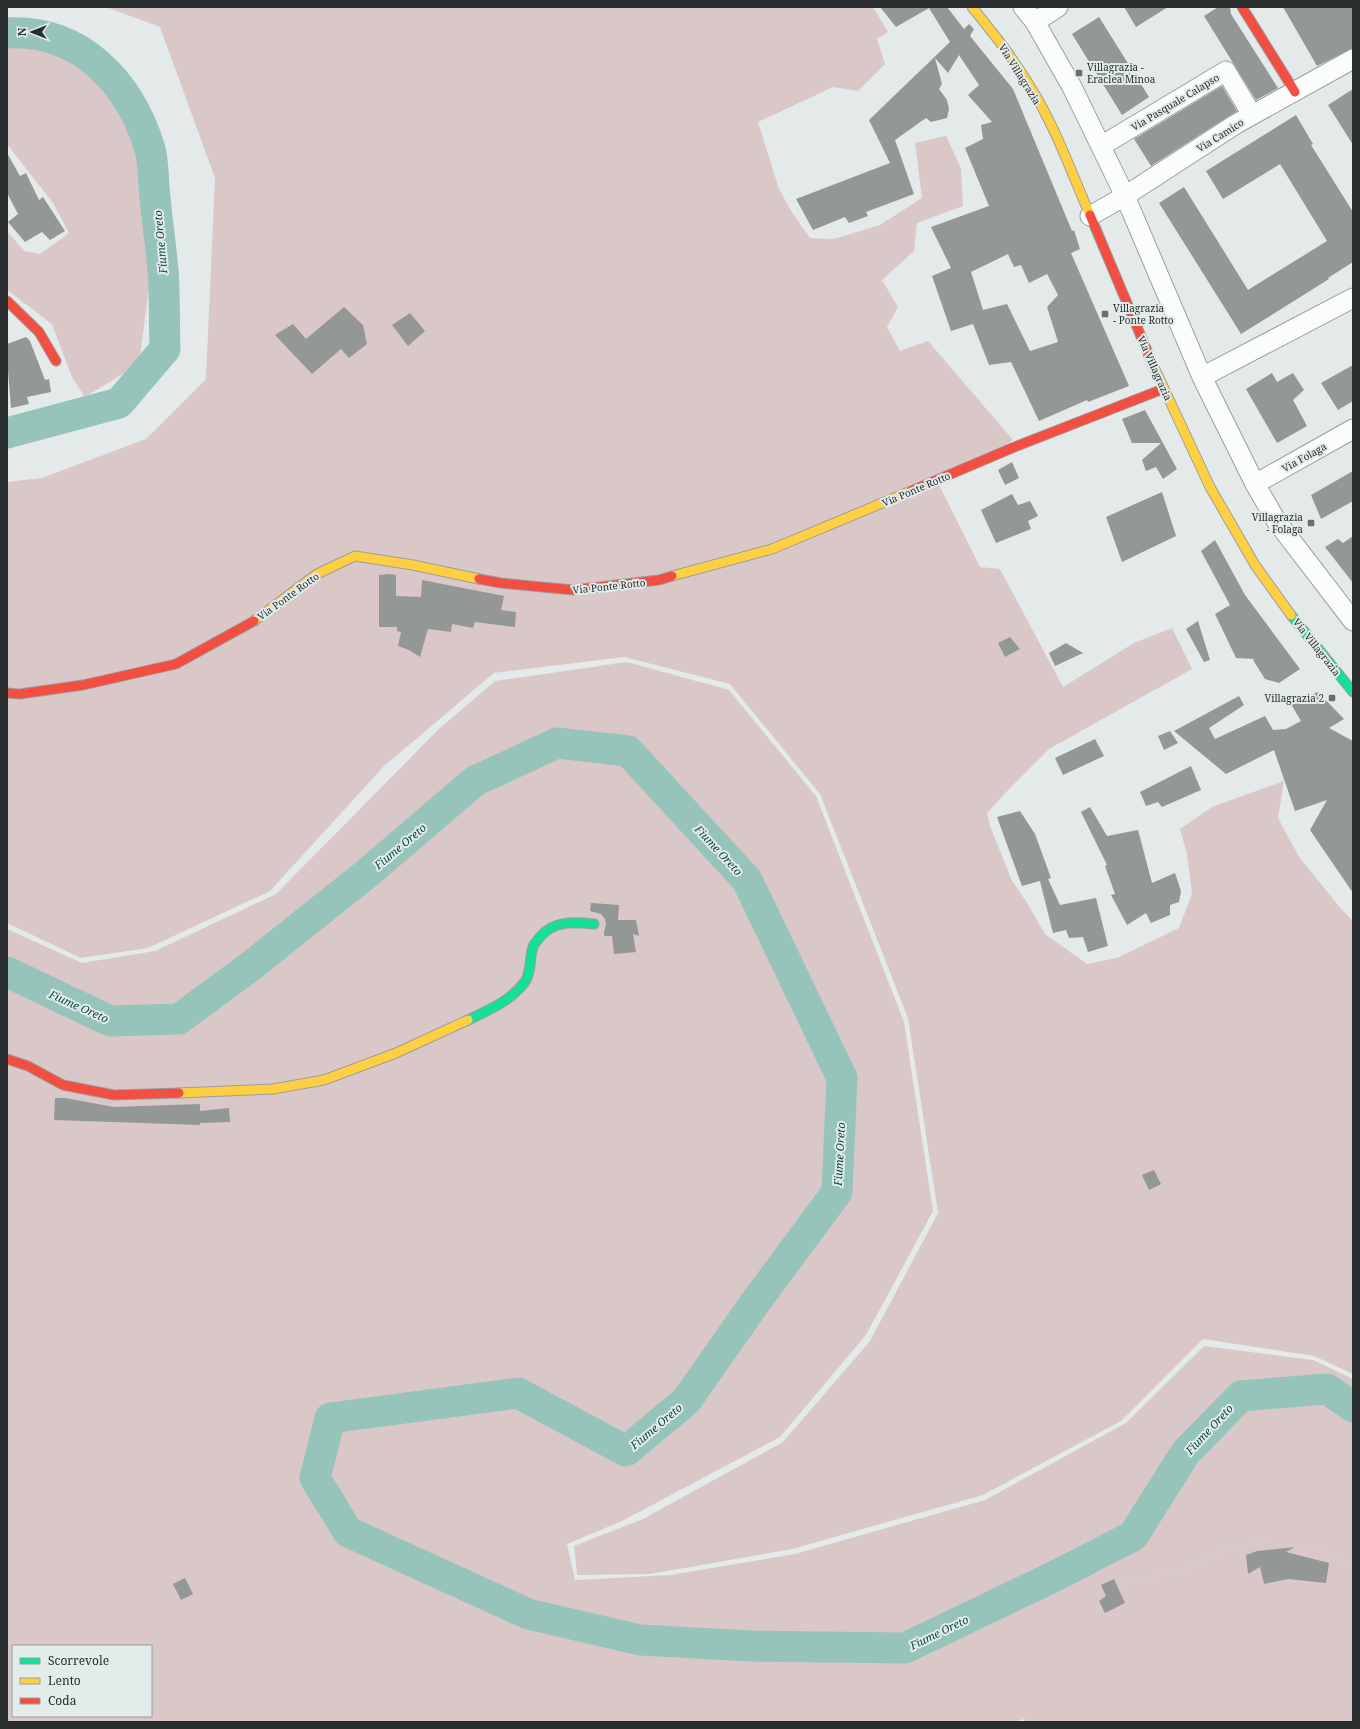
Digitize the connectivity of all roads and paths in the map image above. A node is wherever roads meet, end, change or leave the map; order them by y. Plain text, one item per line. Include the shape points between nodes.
1 (972, 7) edge
2 (1058, 7) edge
3 (1242, 7) edge
4 (1029, 14) edge
5 (1353, 59) edge
6 (1295, 92) junction
7 (1252, 115) junction
8 (1100, 146) junction
9 (1125, 196) junction
10 (1090, 216) junction
11 (1353, 298) edge
12 (7, 301) edge
13 (56, 361) dead end
14 (1202, 377) junction
15 (1164, 389) junction
16 (1353, 429) edge
17 (1255, 484) junction
18 (1353, 621) edge
19 (7, 692) edge
20 (1353, 692) edge
21 (594, 924) dead end
22 (7, 1059) edge
23 (1353, 1564) edge
24 (1124, 1584) dead end

1 - 10 street, Via Villagrazia via 1002,44 1032,90 1060,145
2 - 4 street
3 - 6 street
4 - 8 street via 1072,87
5 - 6 street, Via Camico
6 - 7 street, Via Camico
7 - 8 street, Via Pasquale Calapso via 1226,71
7 - 9 street, Via Camico
8 - 9 street
9 - 10 street, Via Camico
9 - 14 street
10 - 15 street, Via Villagrazia
11 - 14 street
12 - 13 street via 39,332
14 - 17 street
15 - 19 street, Via Ponte Rotto via 1012,448 772,549 659,580 573,590 501,584 413,565 355,556 317,574 256,620 176,664 83,685 20,694
15 - 20 street, Via Villagrazia via 1210,487 1255,565 1306,635
16 - 17 street, Via Folaga
17 - 18 street via 1277,522
21 - 22 street via 568,922 544,932 533,946 525,982 503,1003 396,1053 324,1080 273,1089 114,1095 63,1085 28,1066
23 - 24 path via 1336,1556 1302,1547 1257,1544 1225,1550 1195,1566

